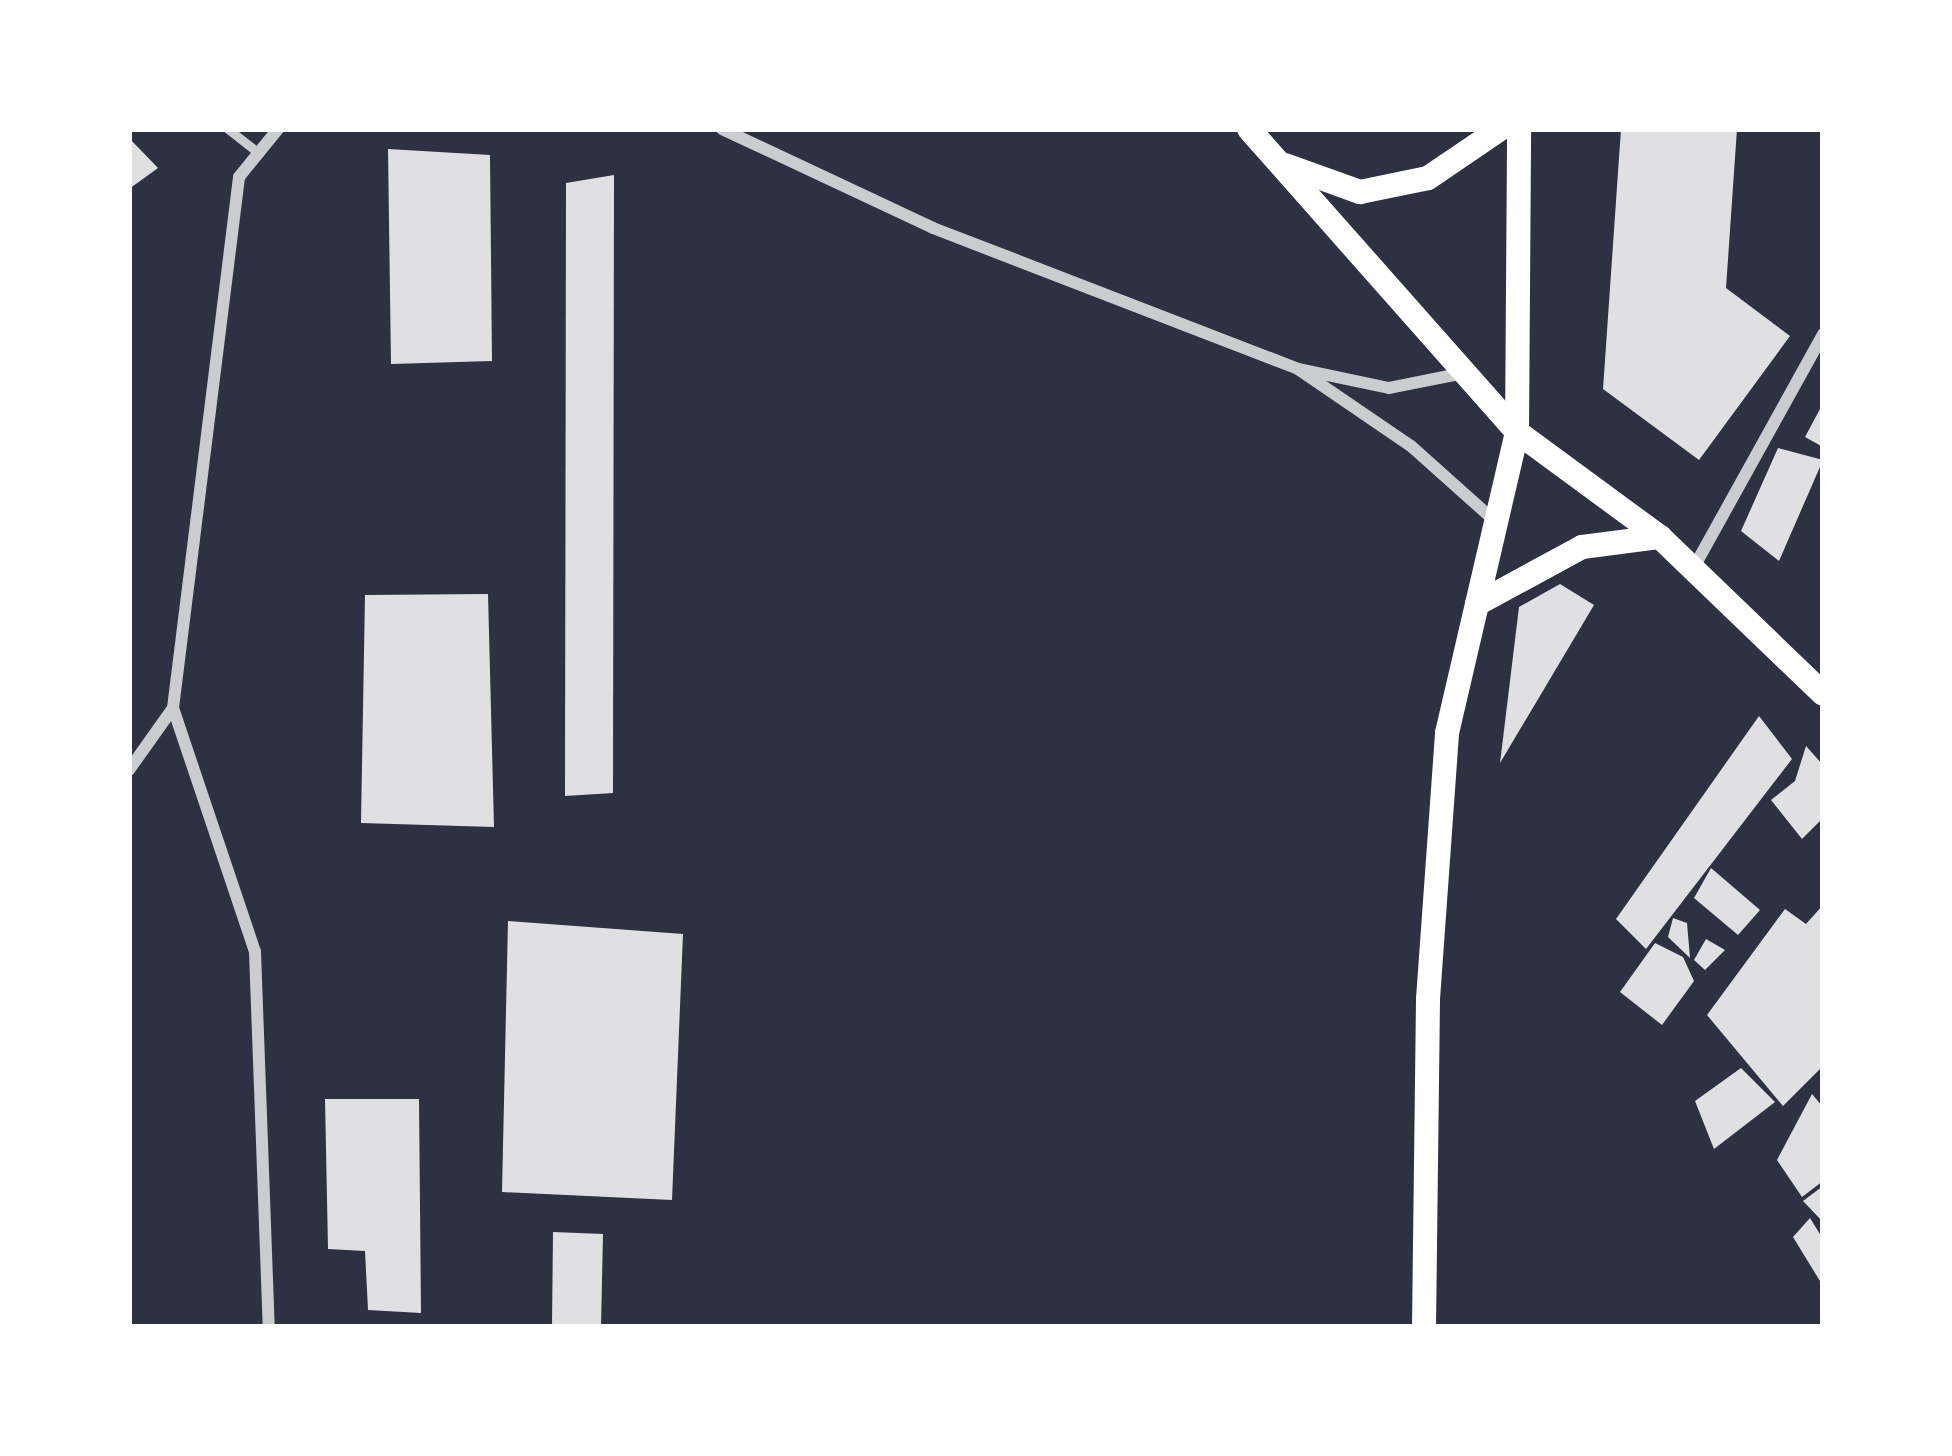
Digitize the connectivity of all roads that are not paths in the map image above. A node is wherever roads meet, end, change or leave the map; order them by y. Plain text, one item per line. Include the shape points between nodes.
1 (228, 129) edge
2 (278, 129) edge
3 (722, 129) edge
4 (1249, 129) edge
5 (1499, 129) edge
6 (1520, 129) edge
7 (260, 153) junction
8 (1282, 164) junction
9 (1823, 334) edge
10 (1298, 369) junction
11 (1459, 374) junction
12 (1517, 432) junction
13 (1496, 522) junction
14 (1660, 537) junction
15 (1693, 569) junction
16 (1477, 604) junction
17 (1823, 694) edge
18 (173, 708) junction
19 (129, 770) edge
20 (269, 1327) edge
21 (1424, 1327) edge

1 - 7 lane
2 - 7 street
3 - 10 street via 933,228
4 - 8 main road
5 - 8 main road via 1428,178 1360,192
6 - 12 main road
7 - 18 street via 239,177
8 - 11 main road
9 - 15 street
10 - 11 street via 1389,388
10 - 13 street via 1411,446
11 - 12 main road
12 - 13 main road
12 - 14 main road
13 - 16 main road
14 - 15 main road
14 - 16 main road via 1582,547
15 - 17 main road
16 - 21 main road via 1447,734 1434,911
18 - 19 street
18 - 20 street via 255,952

